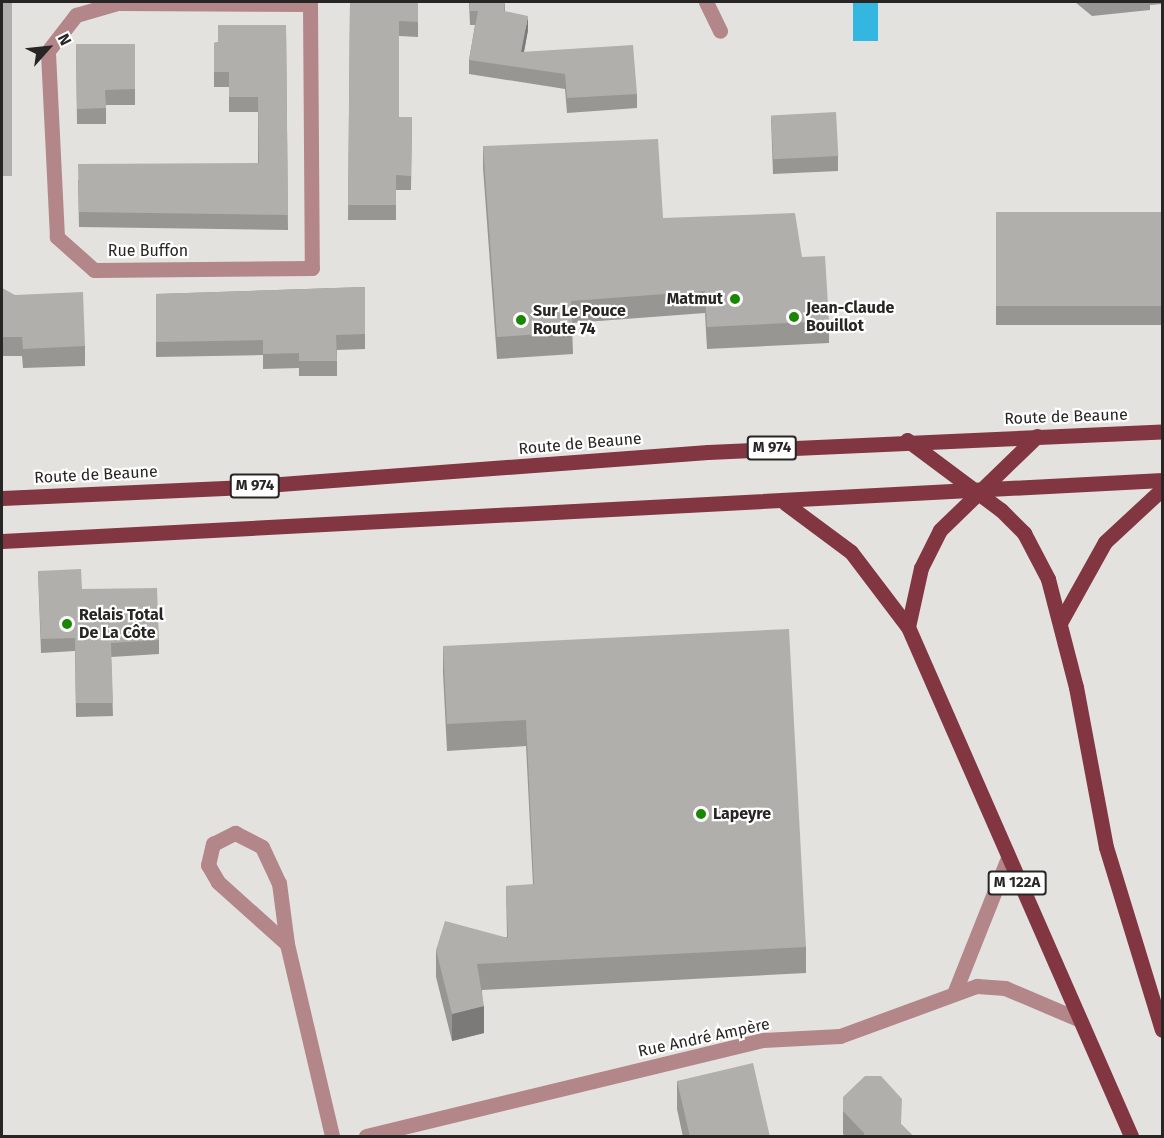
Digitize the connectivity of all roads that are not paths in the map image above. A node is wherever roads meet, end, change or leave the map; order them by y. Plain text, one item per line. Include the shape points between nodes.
1 (706, 2) edge
2 (310, 3) edge
3 (720, 31) dead end
4 (1162, 431) edge
5 (1037, 436) junction
6 (907, 440) junction
7 (1162, 480) edge
8 (1162, 489) edge
9 (976, 491) junction
10 (2, 498) edge
11 (785, 503) junction
12 (2, 541) edge
13 (1060, 621) junction
14 (908, 627) junction
15 (1007, 860) junction
16 (287, 944) junction
17 (955, 991) junction
18 (1078, 1018) junction
19 (1162, 1030) edge
20 (332, 1137) edge
21 (366, 1137) edge
22 (1131, 1137) edge

1 - 3 street
2 - 2 street, Rue Buffon via 312,268 94,270 57,237 48,51 76,15 117,3
4 - 5 main road, Route de Beaune / M 974
5 - 6 main road, Route de Beaune / M 974
5 - 9 main road
6 - 9 main road
6 - 10 main road, Route de Beaune / M 974
7 - 9 main road
8 - 13 main road via 1105,542
9 - 11 main road
9 - 13 main road via 1028,539
9 - 14 main road via 940,530 926,558
11 - 12 main road
11 - 14 main road, M 122A via 851,552
13 - 19 main road via 1106,847
14 - 15 main road, M 122A
15 - 17 street
15 - 18 main road, M 122A
16 - 16 street via 279,883 262,847 235,834 213,844 208,865 218,882
16 - 20 street
17 - 18 street, Rue André Ampère via 1005,988
17 - 21 street, Rue André Ampère via 903,1016 840,1036 763,1040
18 - 22 main road, M 122A

